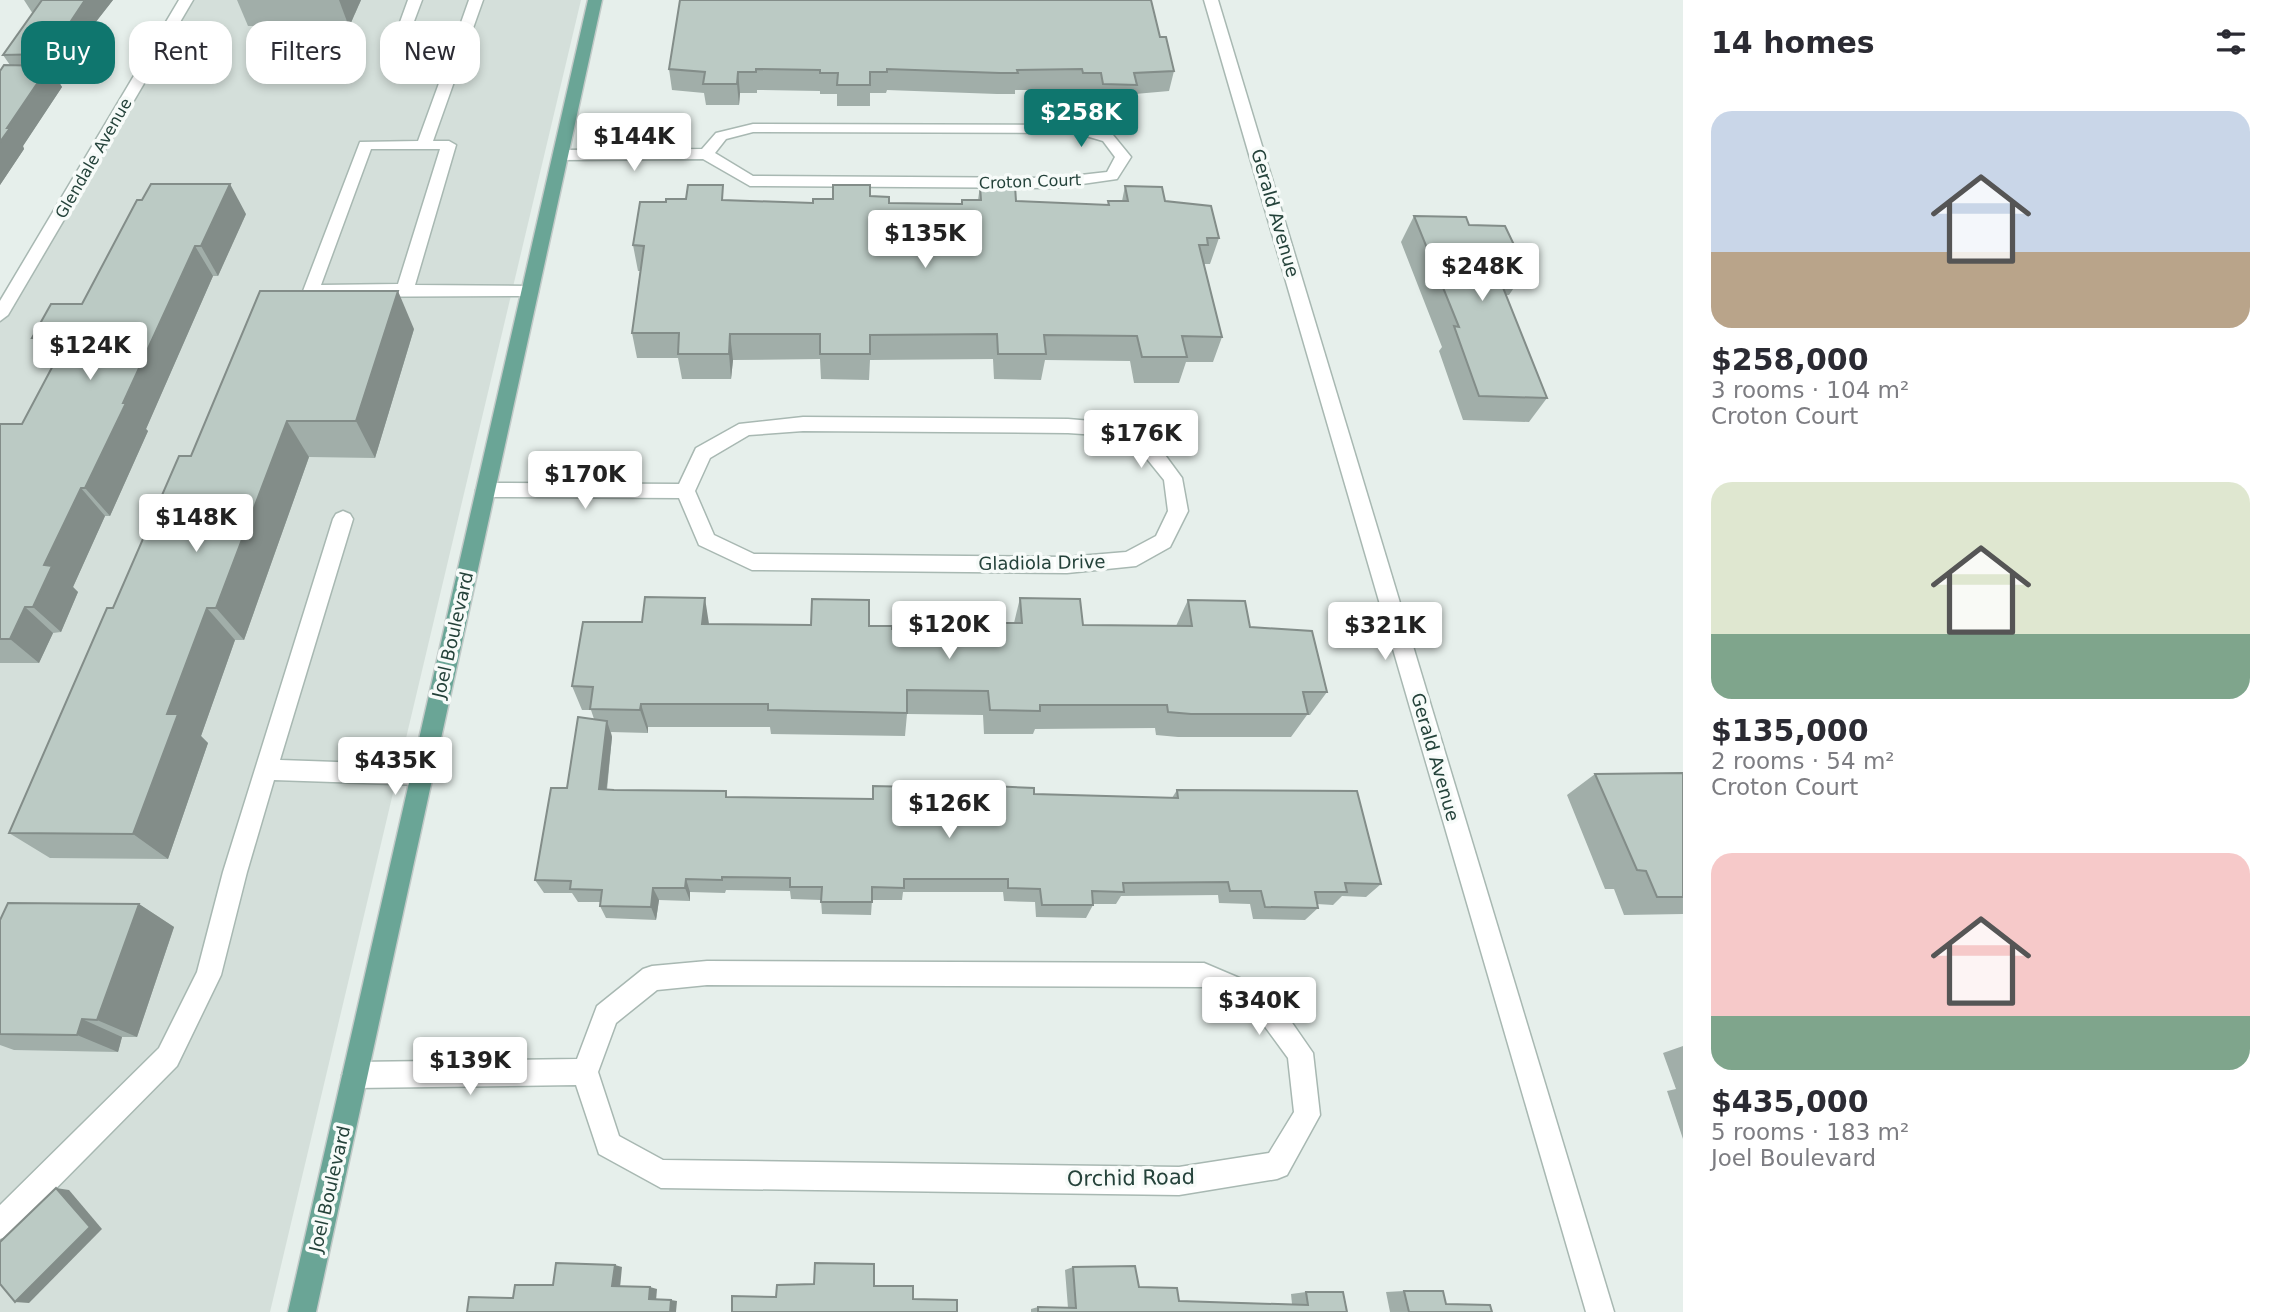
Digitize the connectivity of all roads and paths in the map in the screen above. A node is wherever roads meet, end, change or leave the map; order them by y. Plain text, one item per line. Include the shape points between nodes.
1 (186, 0) edge
2 (415, 0) edge
3 (476, 0) edge
4 (596, 0) edge
5 (1212, 0) edge
6 (407, 21) edge
7 (468, 21) edge
8 (446, 84) edge
9 (425, 145) junction
10 (706, 154) junction
11 (561, 155) junction
12 (405, 290) junction
13 (530, 292) junction
14 (0, 315) edge
15 (486, 490) junction
16 (685, 491) junction
17 (342, 519) dead end
18 (266, 770) junction
19 (422, 775) junction
20 (585, 1072) junction
21 (355, 1074) junction
22 (0, 1225) edge
23 (302, 1312) edge
24 (1600, 1312) edge

1 - 14 street, Glendale Avenue
2 - 6 street
3 - 7 street
4 - 11 main road, Joel Boulevard
5 - 24 street, Gerald Avenue
8 - 9 street
9 - 12 street via 449,145
9 - 12 street via 365,145 311,292
10 - 10 street, Croton Court via 721,136 752,128 1077,129 1108,138 1123,157 1112,176 1054,183 750,181
10 - 11 street
11 - 13 main road, Joel Boulevard
12 - 13 street
13 - 15 main road, Joel Boulevard
15 - 16 street
15 - 19 main road, Joel Boulevard
16 - 16 street, Gladiola Drive via 703,453 745,429 803,424 1068,426 1115,430 1150,449 1173,478 1178,511 1163,541 1129,560 1067,565 752,562 706,540
17 - 18 street
18 - 19 street
18 - 22 street via 209,975 168,1058
19 - 21 main road, Joel Boulevard
20 - 20 street, Orchid Road via 606,1015 652,978 708,972 1204,975 1261,1000 1300,1053 1307,1115 1277,1165 1179,1181 662,1174 608,1144
20 - 21 street
21 - 23 main road, Joel Boulevard

